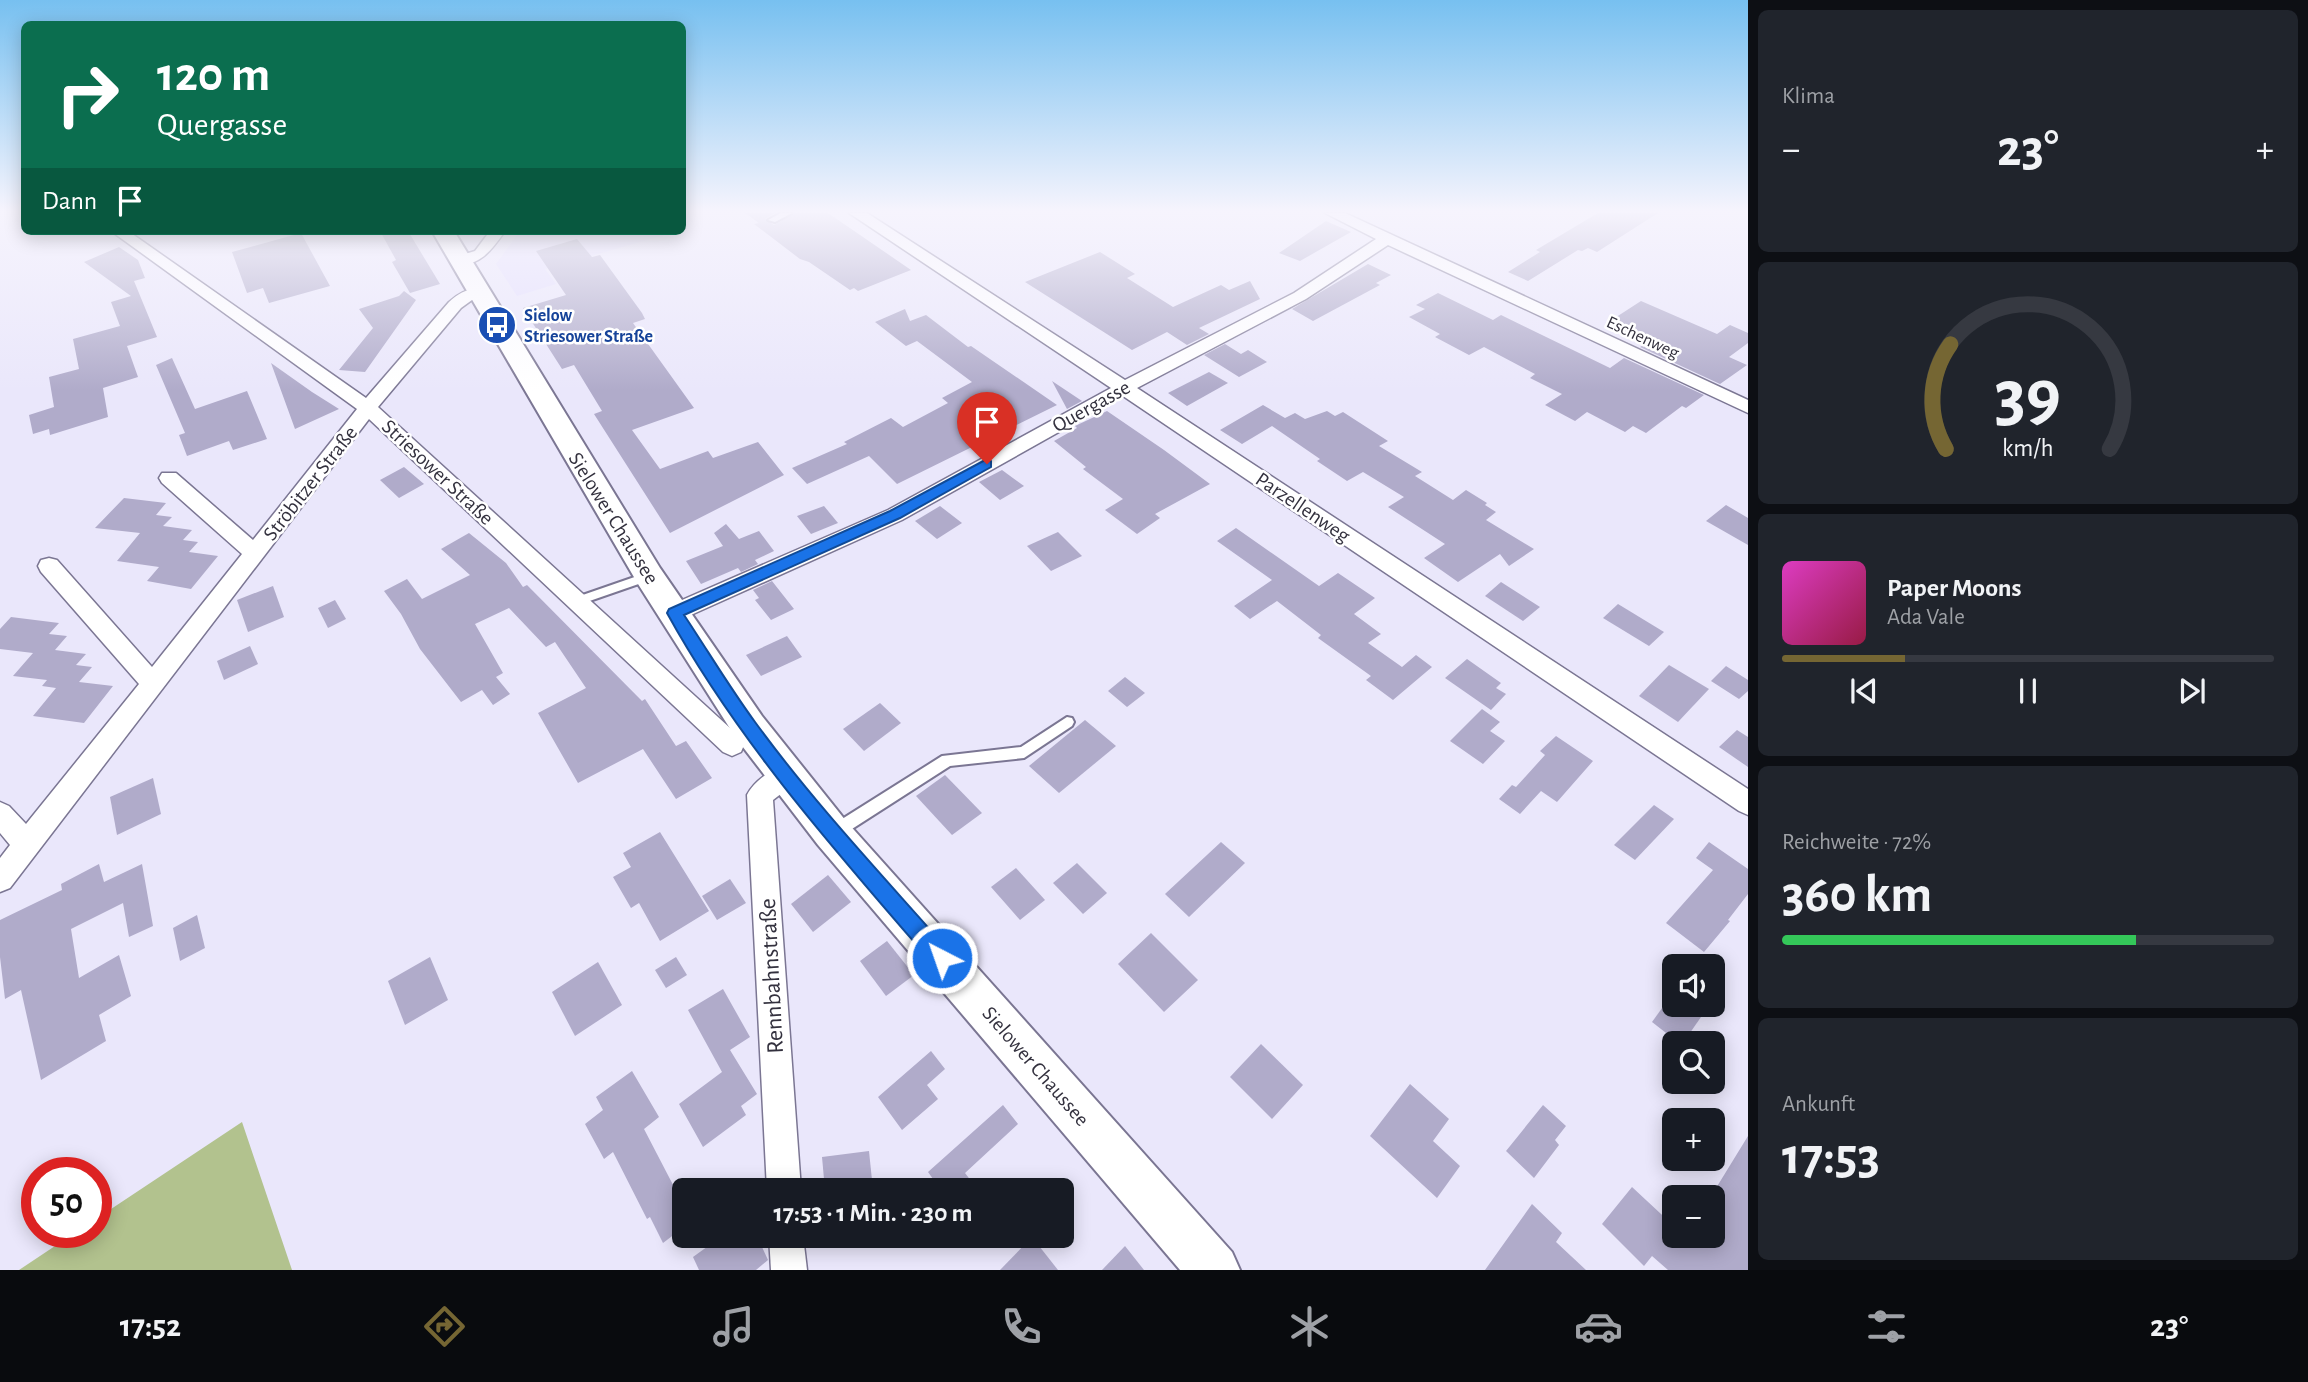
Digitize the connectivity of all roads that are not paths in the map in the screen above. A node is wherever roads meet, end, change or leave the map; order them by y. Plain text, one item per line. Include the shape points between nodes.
1 (176, 272) edge
2 (467, 272) edge
3 (472, 272) edge
4 (947, 272) edge
5 (1336, 272) edge
6 (1458, 272) edge
7 (470, 277) junction
8 (1124, 387) junction
9 (1748, 407) edge
10 (368, 408) junction
11 (169, 478) dead end
12 (255, 553) junction
13 (49, 566) dead end
14 (649, 576) junction
15 (578, 601) junction
16 (674, 613) junction
17 (153, 684) junction
18 (1067, 722) dead end
19 (732, 746) dead end
20 (786, 775) junction
21 (1748, 803) edge
22 (0, 814) edge
23 (832, 833) junction
24 (27, 845) junction
25 (0, 879) edge
26 (783, 1178) edge
27 (787, 1248) edge
28 (789, 1270) edge
29 (1214, 1270) edge

1 - 10 street, Striesower Straße
2 - 7 main road, Sielower Chaussee
3 - 7 street, Ströbitzer Straße
4 - 8 street, Parzellenweg
5 - 8 street, Quergasse via 1300,296
6 - 9 street, Eschenweg
7 - 10 street, Ströbitzer Straße via 466,296
7 - 14 main road, Sielower Chaussee
8 - 16 street, Quergasse via 895,515
8 - 21 street, Parzellenweg
10 - 12 street, Ströbitzer Straße
10 - 15 street, Striesower Straße
11 - 12 street, Ströbitzer Straße
12 - 17 street, Ströbitzer Straße
13 - 17 street
14 - 15 lane
14 - 16 main road, Sielower Chaussee
15 - 19 street, Striesower Straße
16 - 20 main road, Sielower Chaussee
17 - 24 street, Ströbitzer Straße
18 - 23 lane via 1024,752 947,760
20 - 23 main road, Sielower Chaussee
20 - 26 street, Rennbahnstraße via 760,795
22 - 24 street
23 - 29 main road, Sielower Chaussee
24 - 25 street, Ströbitzer Straße
27 - 28 street

